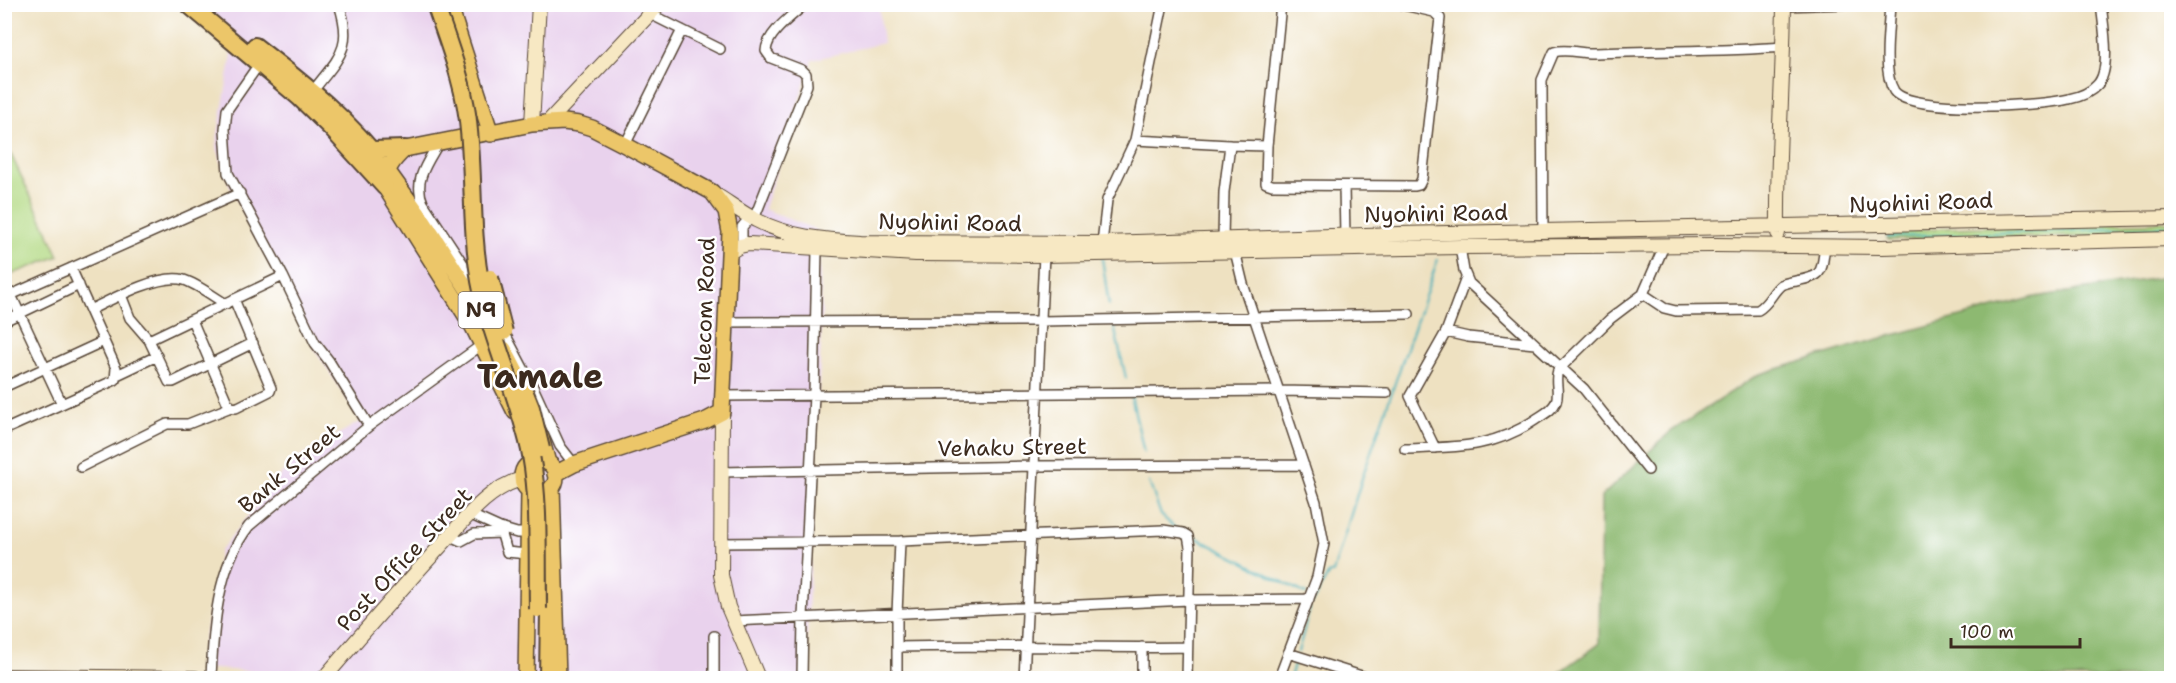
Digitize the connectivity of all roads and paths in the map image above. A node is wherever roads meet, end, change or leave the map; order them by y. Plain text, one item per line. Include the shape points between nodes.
1 (188, 4) edge
2 (203, 4) edge
3 (339, 4) edge
4 (432, 4) edge
5 (447, 4) edge
6 (538, 4) edge
7 (805, 4) edge
8 (1163, 4) edge
9 (1281, 4) edge
10 (1400, 4) edge
11 (1846, 4) edge
12 (1890, 4) edge
13 (2101, 4) edge
14 (1784, 5) edge
15 (655, 9) edge
16 (682, 30) junction
17 (1783, 47) junction
18 (720, 49) dead end
19 (259, 64) junction
20 (313, 91) junction
21 (548, 122) junction
22 (532, 124) junction
23 (491, 134) junction
24 (466, 139) junction
25 (1135, 140) junction
26 (438, 144) junction
27 (625, 145) junction
28 (1230, 145) junction
29 (1267, 146) junction
30 (405, 149) junction
31 (372, 150) junction
32 (386, 179) junction
33 (1344, 186) junction
34 (712, 192) junction
35 (240, 194) junction
36 (2172, 218) edge
37 (754, 219) junction
38 (1882, 224) junction
39 (1778, 226) junction
40 (1543, 232) junction
41 (1345, 236) junction
42 (1223, 239) junction
43 (2172, 239) edge
44 (1102, 243) junction
45 (749, 244) junction
46 (1778, 245) junction
47 (1664, 246) junction
48 (1825, 246) junction
49 (1461, 247) junction
50 (1882, 247) junction
51 (817, 250) junction
52 (1235, 251) junction
53 (729, 252) junction
54 (1044, 255) junction
55 (71, 268) junction
56 (284, 276) junction
57 (1466, 278) junction
58 (79, 285) junction
59 (1643, 294) junction
60 (121, 295) junction
61 (8, 297) edge
62 (230, 301) junction
63 (90, 310) junction
64 (20, 314) junction
65 (1409, 314) dead end
66 (1256, 318) junction
67 (192, 320) junction
68 (4, 321) edge
69 (1041, 321) junction
70 (727, 322) junction
71 (816, 322) junction
72 (1446, 332) junction
73 (149, 340) junction
74 (104, 341) junction
75 (253, 343) junction
76 (483, 344) junction
77 (1535, 344) junction
78 (157, 356) junction
79 (210, 362) junction
80 (1561, 366) junction
81 (45, 368) junction
82 (117, 375) junction
83 (4, 387) edge
84 (1280, 391) junction
85 (1037, 392) junction
86 (1388, 393) dead end
87 (814, 395) junction
88 (723, 396) junction
89 (62, 404) junction
90 (231, 407) junction
91 (722, 412) junction
92 (369, 426) junction
93 (4, 430) edge
94 (1435, 448) junction
95 (1405, 449) dead end
96 (528, 464) junction
97 (574, 464) junction
98 (1034, 465) junction
99 (1304, 465) junction
100 (81, 467) dead end
101 (810, 469) junction
102 (1648, 470) dead end
103 (721, 472) junction
104 (552, 474) junction
105 (526, 485) junction
106 (470, 514) junction
107 (501, 531) junction
108 (528, 533) junction
109 (450, 536) junction
110 (1030, 537) junction
111 (900, 541) junction
112 (720, 543) junction
113 (806, 543) junction
114 (527, 554) junction
115 (1309, 599) junction
116 (1189, 600) junction
117 (1027, 608) junction
118 (544, 609) junction
119 (897, 614) junction
120 (803, 617) junction
121 (733, 621) junction
122 (714, 636) dead end
123 (1025, 645) junction
124 (1187, 646) junction
125 (897, 647) junction
126 (1142, 647) junction
127 (1288, 653) junction
128 (4, 676) edge
129 (121, 678) edge
130 (195, 678) edge
131 (211, 678) edge
132 (324, 678) edge
133 (526, 678) edge
134 (537, 678) edge
135 (548, 678) edge
136 (558, 678) edge
137 (714, 678) edge
138 (758, 678) edge
139 (802, 678) edge
140 (897, 678) edge
141 (1024, 678) edge
142 (1142, 678) edge
143 (1187, 678) edge
144 (1279, 678) edge
145 (1368, 678) edge

1 - 19 highway, N9
2 - 20 highway, N9
3 - 20 street via 346,35 344,47
4 - 24 main road via 452,65
4 - 118 highway, bridge via 454,62 468,120 475,239 485,308 519,406 531,456
5 - 23 main road
5 - 118 highway, bridge via 476,104 491,282 541,451 547,499
6 - 22 main road
7 - 37 street via 766,46 768,56 802,70 807,79
8 - 25 street
9 - 29 street
10 - 33 street via 1434,12 1440,18 1422,179 1415,186
11 - 14 street
12 - 13 street via 1888,69 1896,93 1905,100 1969,107 2068,100 2098,85 2105,61
14 - 17 main road
15 - 16 street
15 - 21 main road
16 - 18 street
16 - 27 street
17 - 39 main road
17 - 40 street via 1552,54 1542,80
19 - 32 highway, N9
19 - 35 street via 227,110 225,119 228,173
20 - 31 highway, N9
21 - 22 main road, Telecom Road
21 - 27 main road, Telecom Road via 579,124
22 - 23 main road, Telecom Road
23 - 24 main road, Telecom Road
24 - 26 main road, Telecom Road
25 - 28 street
25 - 44 street via 1107,200
26 - 30 main road, Telecom Road
26 - 97 street via 420,178 423,203 484,297 518,356 560,446
27 - 34 main road, Telecom Road
28 - 29 street
28 - 42 street
29 - 33 street via 1268,184
30 - 31 highway
30 - 32 main road via 395,159
31 - 32 highway, N9
32 - 76 main road
32 - 104 main road, N9 via 472,295 505,350 531,401
33 - 41 street
34 - 37 main road, Nyohini Road
34 - 53 main road, Telecom Road via 729,221
35 - 55 street
35 - 56 street
36 - 38 main road, Nyohini Road
37 - 44 main road, Nyohini Road via 791,233 841,241
37 - 45 street via 741,231
38 - 39 main road, Nyohini Road
38 - 50 main road via 1874,235
39 - 40 main road, Nyohini Road
39 - 46 main road
40 - 41 main road, Nyohini Road
41 - 42 main road, Nyohini Road
42 - 44 main road, Nyohini Road
43 - 50 main road, Nyohini Road
45 - 51 main road, Nyohini Road
45 - 53 main road, Nyohini Road
46 - 47 main road, Nyohini Road
46 - 48 main road, Nyohini Road
47 - 49 main road, Nyohini Road
47 - 59 street
48 - 50 main road, Nyohini Road
48 - 59 street via 1819,274 1781,286 1758,309 1676,311
49 - 52 main road, Nyohini Road
49 - 57 street
51 - 54 main road, Nyohini Road
51 - 71 street
52 - 54 main road, Nyohini Road
52 - 66 street
53 - 70 main road, Telecom Road
54 - 69 street
55 - 58 street
55 - 61 street
56 - 62 street
56 - 92 street via 315,344
57 - 72 street
57 - 77 street
58 - 63 street
58 - 64 street
59 - 80 street
60 - 62 street via 149,284 184,280
60 - 63 street
60 - 73 street via 130,318
61 - 64 street
62 - 67 street
62 - 75 street
63 - 74 street
64 - 68 street
64 - 81 street
65 - 66 street
66 - 69 street
66 - 84 street
67 - 73 street
67 - 79 street
69 - 71 street
69 - 85 street
70 - 71 street
70 - 88 main road, Telecom Road
71 - 87 street
72 - 77 street
72 - 94 street via 1410,396
73 - 78 street
74 - 81 street
74 - 82 street
75 - 79 street
75 - 90 street via 270,391
76 - 92 street, Bank Street
76 - 96 main road via 519,420
77 - 80 street
78 - 79 street via 169,382
78 - 82 street
79 - 90 street
80 - 94 street via 1555,404 1523,428 1483,444
80 - 102 street
81 - 83 street
81 - 89 street
82 - 89 street via 115,381
84 - 85 street
84 - 86 street
84 - 99 street
85 - 87 street
85 - 98 street
87 - 88 street
87 - 101 street
88 - 91 main road, Telecom Road
89 - 93 street
90 - 100 street via 188,424 166,424
91 - 97 main road, Telecom Road
91 - 103 main road
92 - 131 street, Bank Street via 259,516 241,536 216,609
94 - 95 street
96 - 104 main road via 538,460
96 - 105 main road via 522,474
97 - 104 main road, Telecom Road
98 - 99 street, Vehaku Street
98 - 101 street, Vehaku Street
98 - 110 street
99 - 115 street via 1324,544
101 - 103 street, Vehaku Street
101 - 113 street
103 - 112 main road
104 - 105 main road via 543,493
104 - 136 main road
105 - 106 main road, Post Office Street via 503,486
105 - 108 main road
106 - 107 street
106 - 109 main road, Post Office Street
107 - 108 street
107 - 109 street via 474,534 461,541
107 - 114 street via 507,552
108 - 114 main road
109 - 132 main road, Post Office Street
110 - 111 street
110 - 116 street via 1163,530 1183,533 1190,541
110 - 117 street
111 - 113 street
111 - 119 street
112 - 113 street
112 - 121 main road via 724,596
113 - 120 street
114 - 133 main road
115 - 116 street
115 - 127 street
116 - 117 street
116 - 124 street
117 - 119 street
117 - 123 street
118 - 134 highway
118 - 135 highway
119 - 120 street
119 - 125 street
120 - 121 street
120 - 139 street
121 - 138 main road
122 - 137 street
123 - 125 street
123 - 126 street
123 - 141 street
124 - 126 street
124 - 143 street
125 - 140 street
126 - 142 street
127 - 144 street
127 - 145 street
128 - 129 main road
129 - 130 main road

